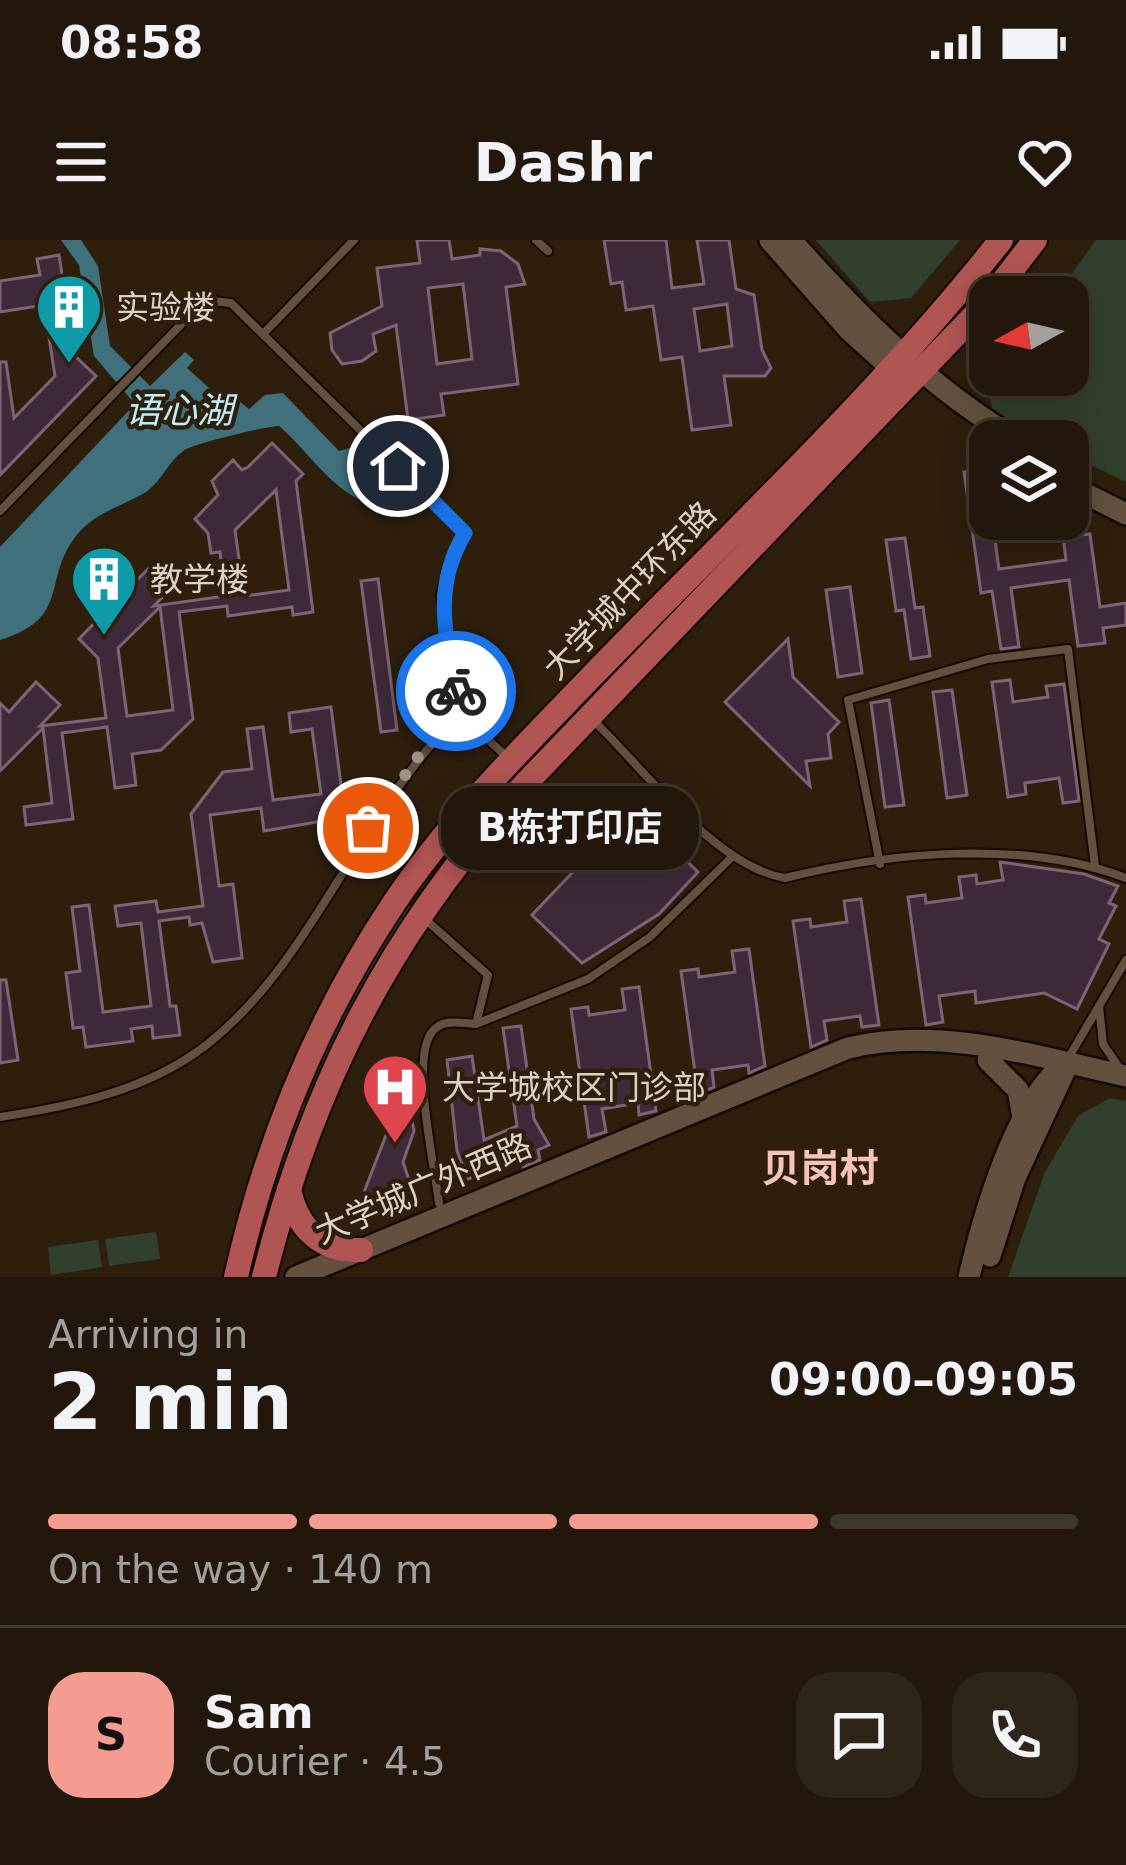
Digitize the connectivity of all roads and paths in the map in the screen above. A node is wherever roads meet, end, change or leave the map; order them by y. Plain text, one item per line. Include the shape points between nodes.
1 (354, 240) edge
2 (536, 240) edge
3 (770, 240) edge
4 (791, 240) edge
5 (1001, 240) edge
6 (1035, 240) edge
7 (548, 251) dead end
8 (1008, 276) edge
9 (969, 321) edge
10 (265, 332) junction
11 (894, 361) junction
12 (914, 378) junction
13 (984, 420) edge
14 (969, 422) edge
15 (1089, 480) edge
16 (1089, 496) edge
17 (1126, 498) edge
18 (0, 511) edge
19 (1126, 514) edge
20 (460, 714) junction
21 (598, 725) dead end
22 (511, 760) junction
23 (433, 851) junction
24 (732, 857) junction
25 (880, 864) junction
26 (1095, 866) junction
27 (453, 867) junction
28 (1126, 878) edge
29 (404, 889) junction
30 (424, 910) junction
31 (1126, 960) edge
32 (1100, 1003) junction
33 (476, 1024) junction
34 (988, 1060) junction
35 (1060, 1071) junction
36 (1126, 1075) edge
37 (1126, 1090) edge
38 (0, 1117) edge
39 (1024, 1124) junction
40 (279, 1185) junction
41 (439, 1203) dead end
42 (361, 1250) junction
43 (236, 1277) edge
44 (264, 1277) edge
45 (296, 1277) edge
46 (331, 1277) edge
47 (969, 1277) edge
48 (984, 1277) edge

1 - 10 lane
2 - 7 lane
3 - 11 main road
4 - 11 main road
5 - 11 main road, 大学城中环东路
6 - 8 main road, 大学城中环东路
9 - 12 main road, 大学城中环东路
10 - 18 lane via 231,303 202,304
10 - 20 lane via 465,533 441,595
11 - 12 main road
11 - 22 main road, 大学城中环东路
12 - 13 main road
12 - 14 main road
12 - 27 main road, 大学城中环东路
15 - 17 main road
16 - 19 main road
20 - 22 lane
20 - 38 lane via 404,775 279,966 221,1032 141,1082
21 - 24 lane
22 - 23 main road, 大学城中环东路
23 - 27 main road
23 - 29 main road, 大学城中环东路
24 - 25 lane via 785,878
24 - 33 lane via 650,937 588,979
25 - 26 lane via 950,854 1046,855
25 - 26 lane via 848,700 988,659 1068,650
26 - 28 lane
27 - 30 main road, 大学城中环东路
29 - 30 main road
29 - 40 main road, 大学城中环东路 via 326,1019
30 - 33 lane via 488,974
30 - 40 main road, 大学城中环东路 via 341,1050
31 - 32 lane
32 - 35 lane
32 - 36 lane via 1103,1044
33 - 41 lane via 446,1022 432,1032 422,1058
34 - 35 main road, 大学城广外西路
34 - 39 main road via 1017,1088
34 - 46 main road, 大学城广外西路 via 897,1053 828,1068
35 - 36 main road, 大学城广外西路
35 - 37 main road, 大学城广外西路
35 - 39 main road
35 - 42 main road, 大学城广外西路 via 940,1039 848,1048
35 - 48 main road
39 - 47 main road
40 - 42 main road via 312,1236
40 - 43 main road, 大学城中环东路
40 - 44 main road, 大学城中环东路
42 - 45 main road, 大学城广外西路

